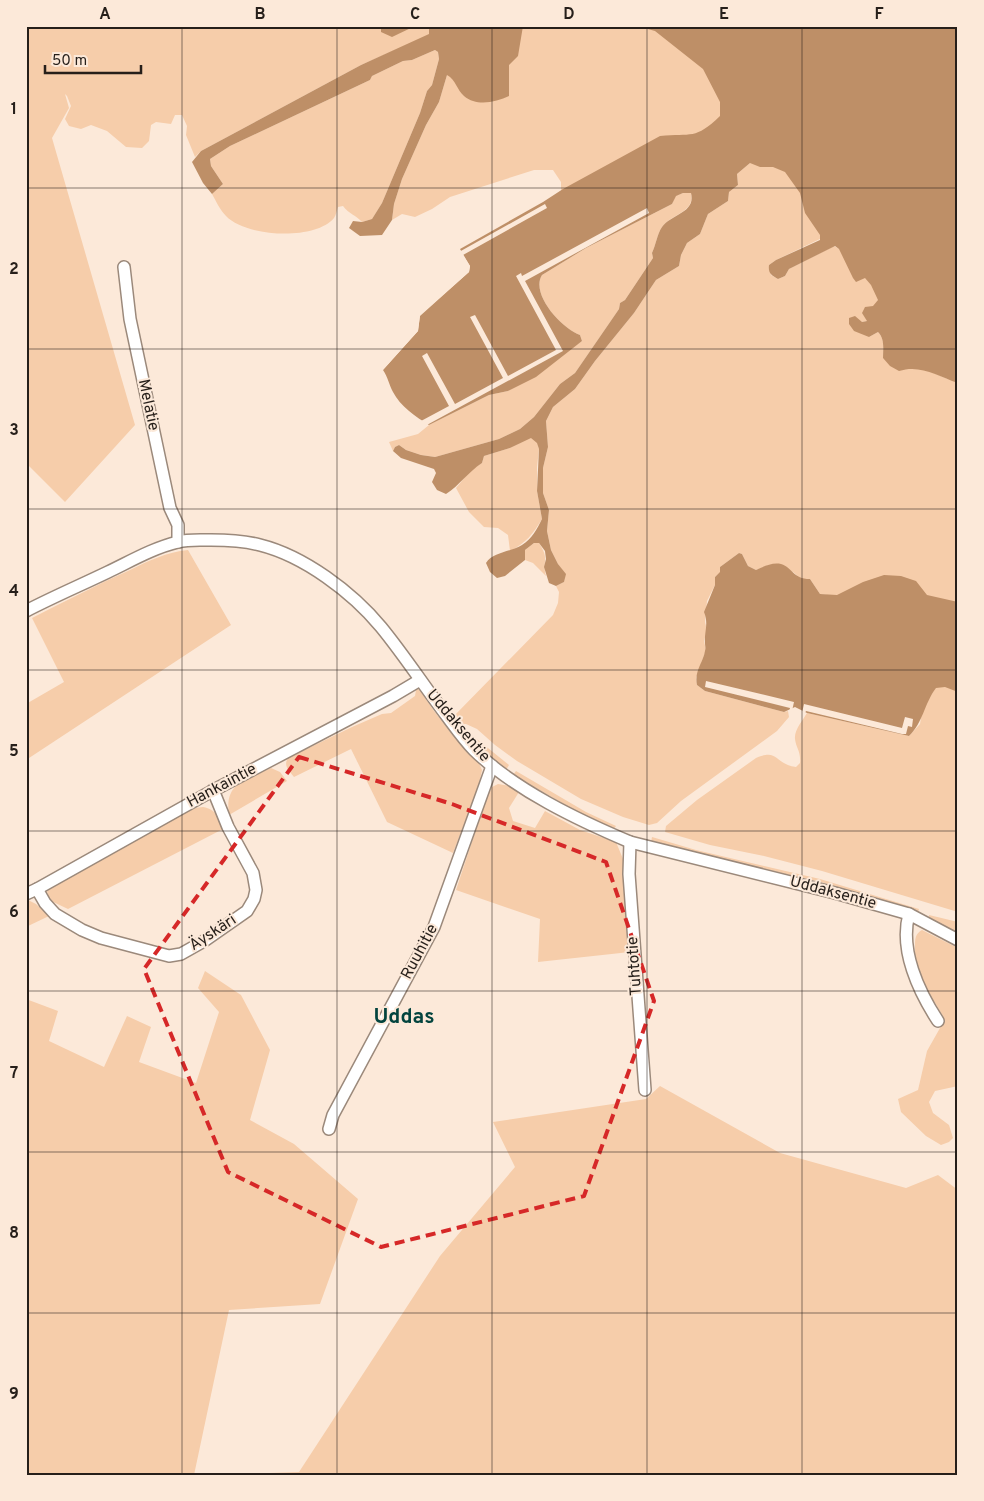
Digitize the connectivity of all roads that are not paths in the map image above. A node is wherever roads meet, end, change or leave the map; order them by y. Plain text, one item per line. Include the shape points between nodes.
1 (124, 267) dead end
2 (178, 542) junction
3 (26, 611) edge
4 (420, 680) junction
5 (492, 766) junction
6 (213, 790) junction
7 (630, 842) junction
8 (37, 889) junction
9 (26, 894) edge
10 (909, 914) junction
11 (958, 940) edge
12 (938, 1021) dead end
13 (645, 1090) dead end
14 (329, 1129) dead end

1 - 2 street, Melatie via 130,319 170,508 178,525
2 - 3 street, Uddaksentie
2 - 4 street, Uddaksentie via 216,540 260,545 301,561 356,600 385,632
4 - 5 street, Uddaksentie via 472,748
4 - 6 street, Hankaintie
5 - 7 street, Uddaksentie via 572,815
5 - 14 street, Ruuhitie via 434,927 333,1115
6 - 8 street, Hankaintie
6 - 8 street, Äyskäri via 228,827 253,873 256,890 247,911 181,954 169,956 82,930 56,914
7 - 10 street, Uddaksentie
7 - 13 street, Tuhtotie via 629,874
8 - 9 street, Hankaintie
10 - 11 street, Uddaksentie
10 - 12 street via 906,936 912,969

